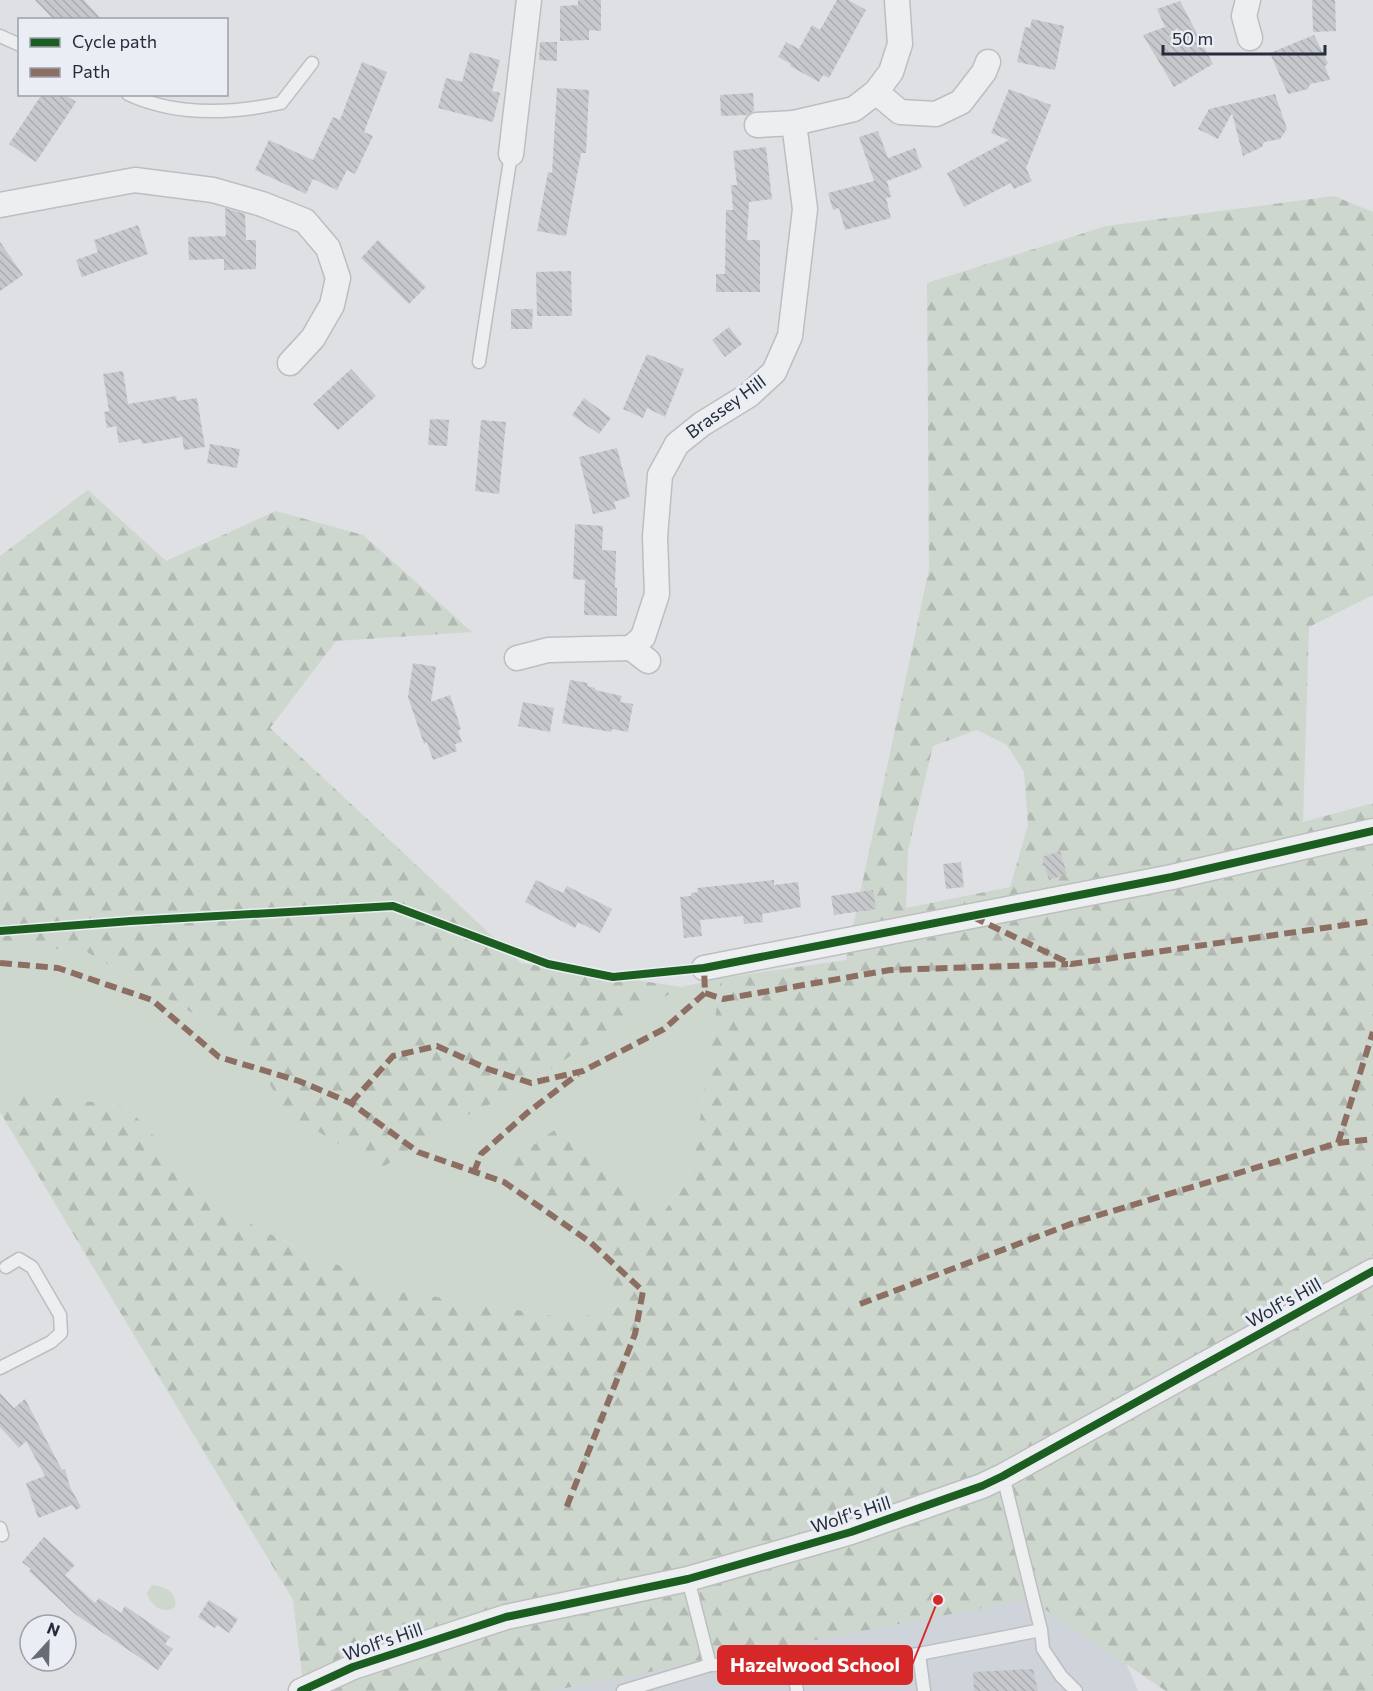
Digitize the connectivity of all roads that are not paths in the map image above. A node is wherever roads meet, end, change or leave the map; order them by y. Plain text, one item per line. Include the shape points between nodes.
1 (529, 0) edge
2 (897, 0) edge
3 (1248, 0) edge
4 (0, 36) edge
5 (1250, 38) dead end
6 (18, 44) edge
7 (988, 62) dead end
8 (312, 63) dead end
9 (876, 92) junction
10 (132, 96) edge
11 (794, 123) junction
12 (757, 125) dead end
13 (511, 154) joint
14 (0, 205) edge
15 (479, 362) dead end
16 (290, 363) dead end
17 (517, 658) dead end
18 (1373, 831) edge
19 (704, 968) dead end
20 (6, 1267) dead end
21 (1373, 1271) edge
22 (0, 1368) edge
23 (1003, 1476) junction
24 (688, 1579) junction
25 (1041, 1630) junction
26 (919, 1654) junction
27 (710, 1665) junction
28 (793, 1667) junction
29 (301, 1691) edge
30 (623, 1691) edge
31 (797, 1691) edge
32 (924, 1691) edge
33 (1076, 1691) edge

1 - 13 street
2 - 9 street via 900,44 891,72
3 - 5 street via 1244,16
4 - 6 lane
7 - 9 street via 961,102 936,114 900,112
8 - 10 lane via 280,103 254,109 180,111
9 - 11 street via 854,109
11 - 12 street
11 - 17 street, Brassey Hill via 805,209 790,336 774,372 677,444 660,475 655,537 657,594 639,654 548,650
13 - 15 lane
14 - 16 street via 135,180 213,190 305,221 328,248 338,278 332,305 313,338
18 - 19 street via 1172,877
20 - 22 lane via 19,1259 32,1267 60,1316 61,1333
21 - 23 street, Wolf's Hill
23 - 24 street, Wolf's Hill via 852,1532
23 - 25 lane
24 - 27 lane
24 - 29 street, Wolf's Hill via 506,1617 353,1667
25 - 26 lane
25 - 33 lane via 1043,1649
26 - 28 lane
26 - 32 lane
27 - 28 lane
27 - 30 lane
28 - 31 lane

